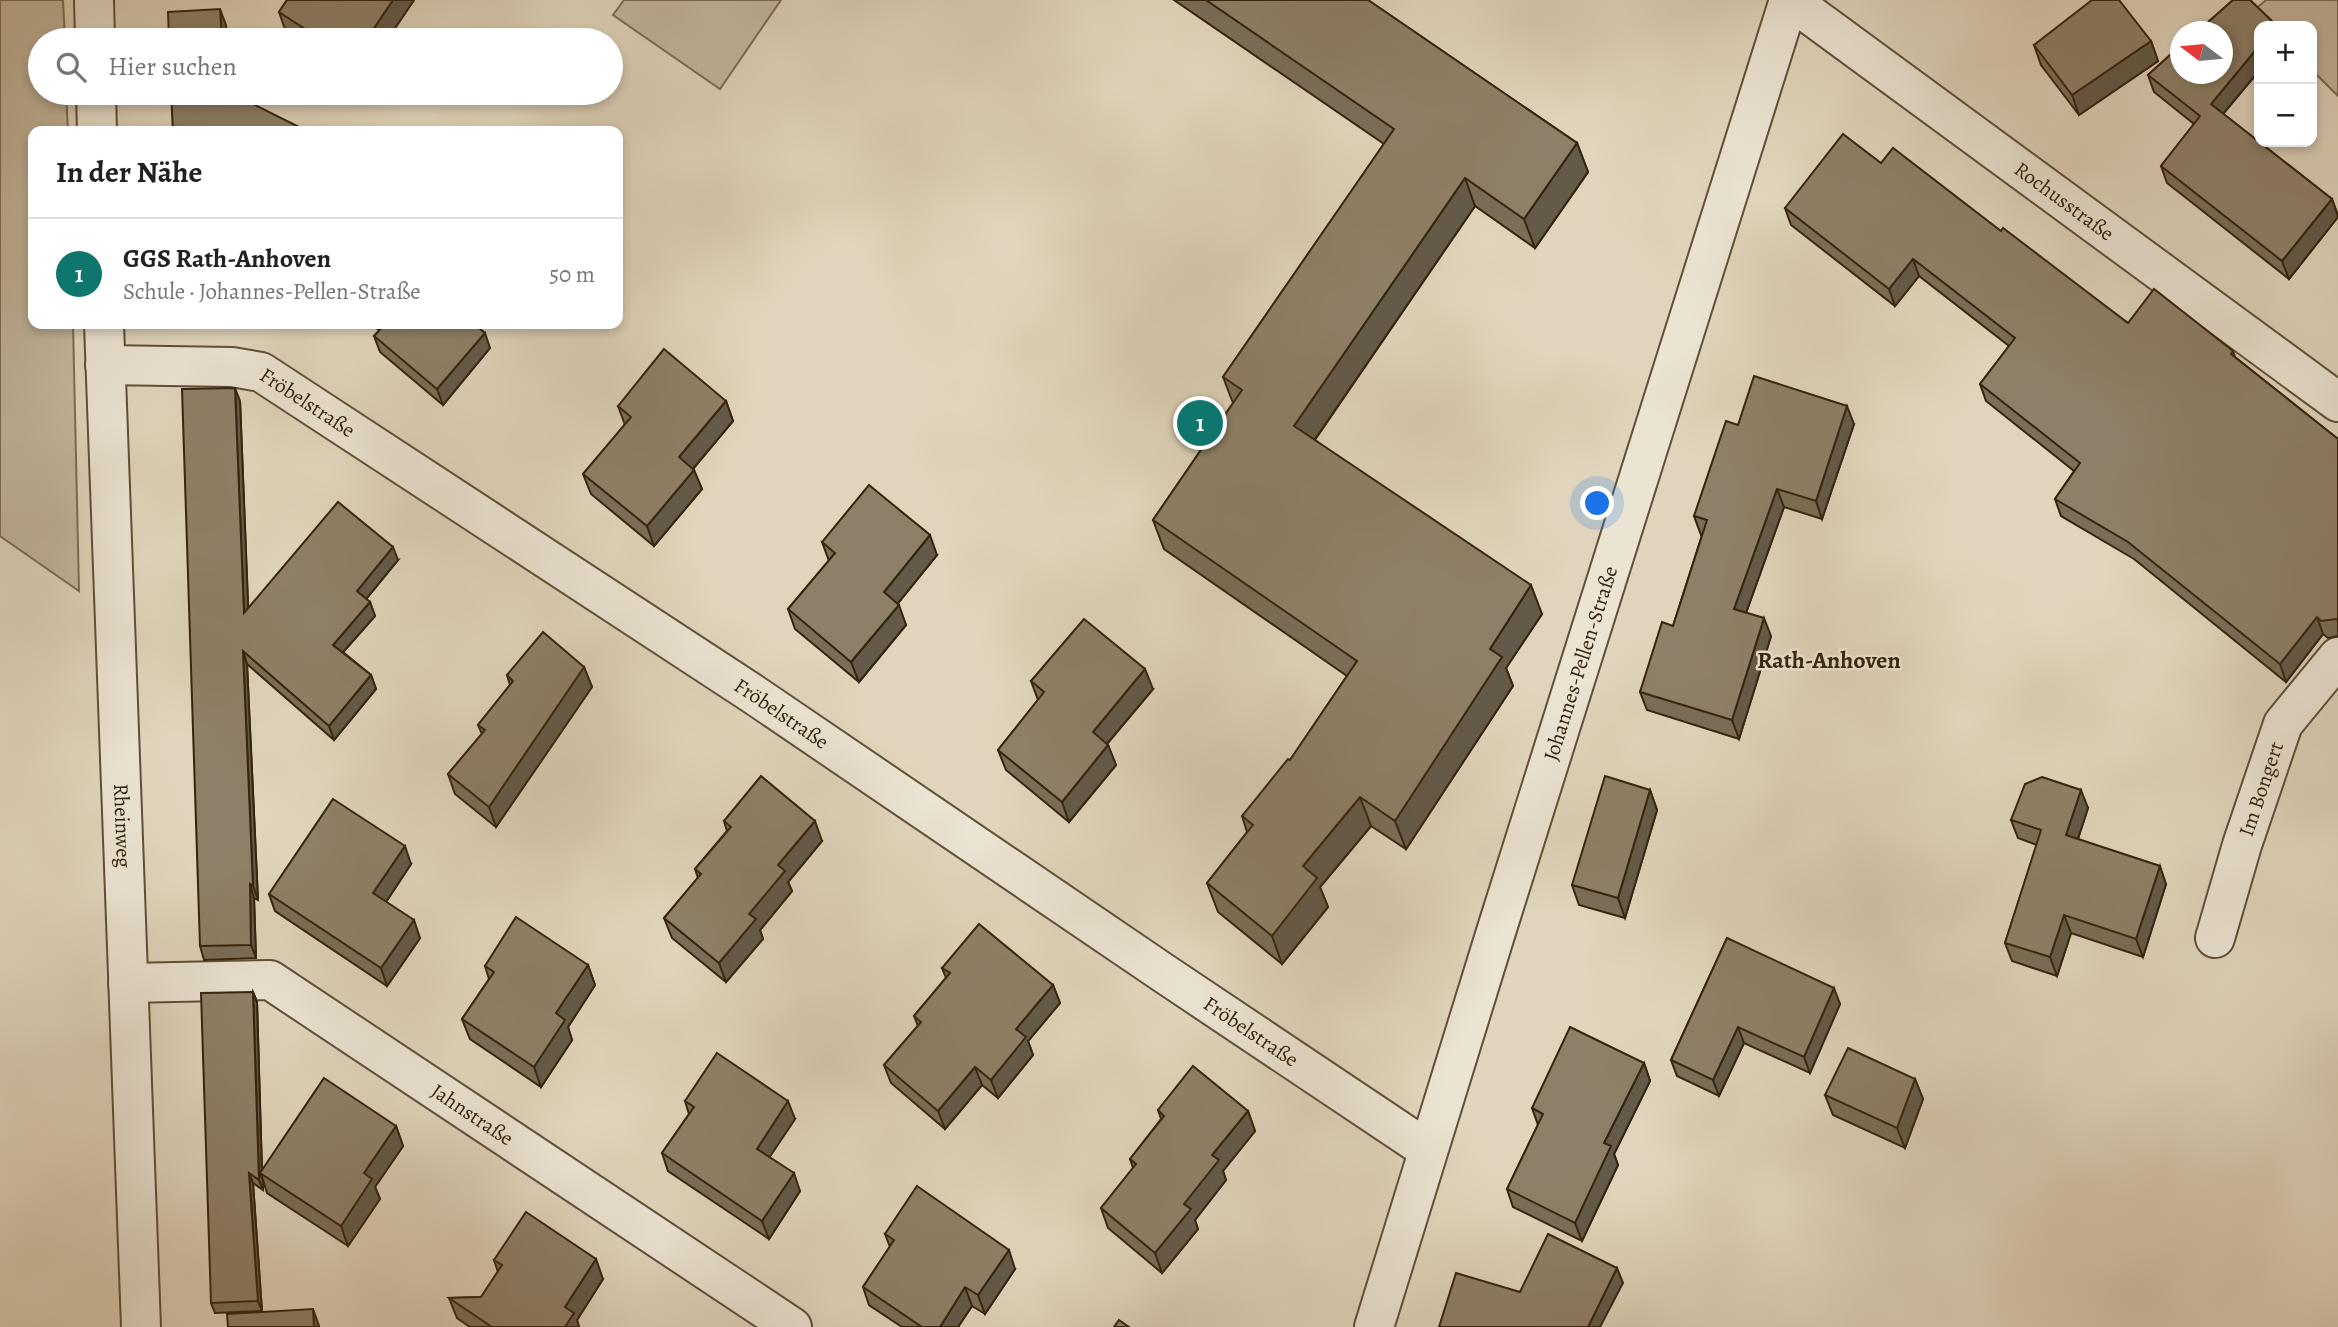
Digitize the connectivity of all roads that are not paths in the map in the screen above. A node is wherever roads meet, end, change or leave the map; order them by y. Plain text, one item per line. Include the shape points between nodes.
1 (94, 0) edge
2 (1790, 0) edge
3 (94, 28) edge
4 (96, 105) edge
5 (97, 126) edge
6 (104, 329) edge
7 (105, 365) junction
8 (2338, 402) edge
9 (2338, 657) edge
10 (2214, 938) dead end
11 (128, 983) junction
12 (1428, 1150) junction
13 (141, 1327) edge
14 (792, 1327) edge
15 (1374, 1327) edge

1 - 3 street
2 - 8 street, Rochusstraße
2 - 12 street, Johannes-Pellen-Straße
4 - 5 street
6 - 7 street, Rheinweg
7 - 11 street, Rheinweg
7 - 12 street, Fröbelstraße via 232,367 261,372 753,694
9 - 10 street, Im Bongert via 2283,724
11 - 13 street, Rheinweg
11 - 14 street, Jahnstraße via 270,980
12 - 15 street, Johannes-Pellen-Straße

